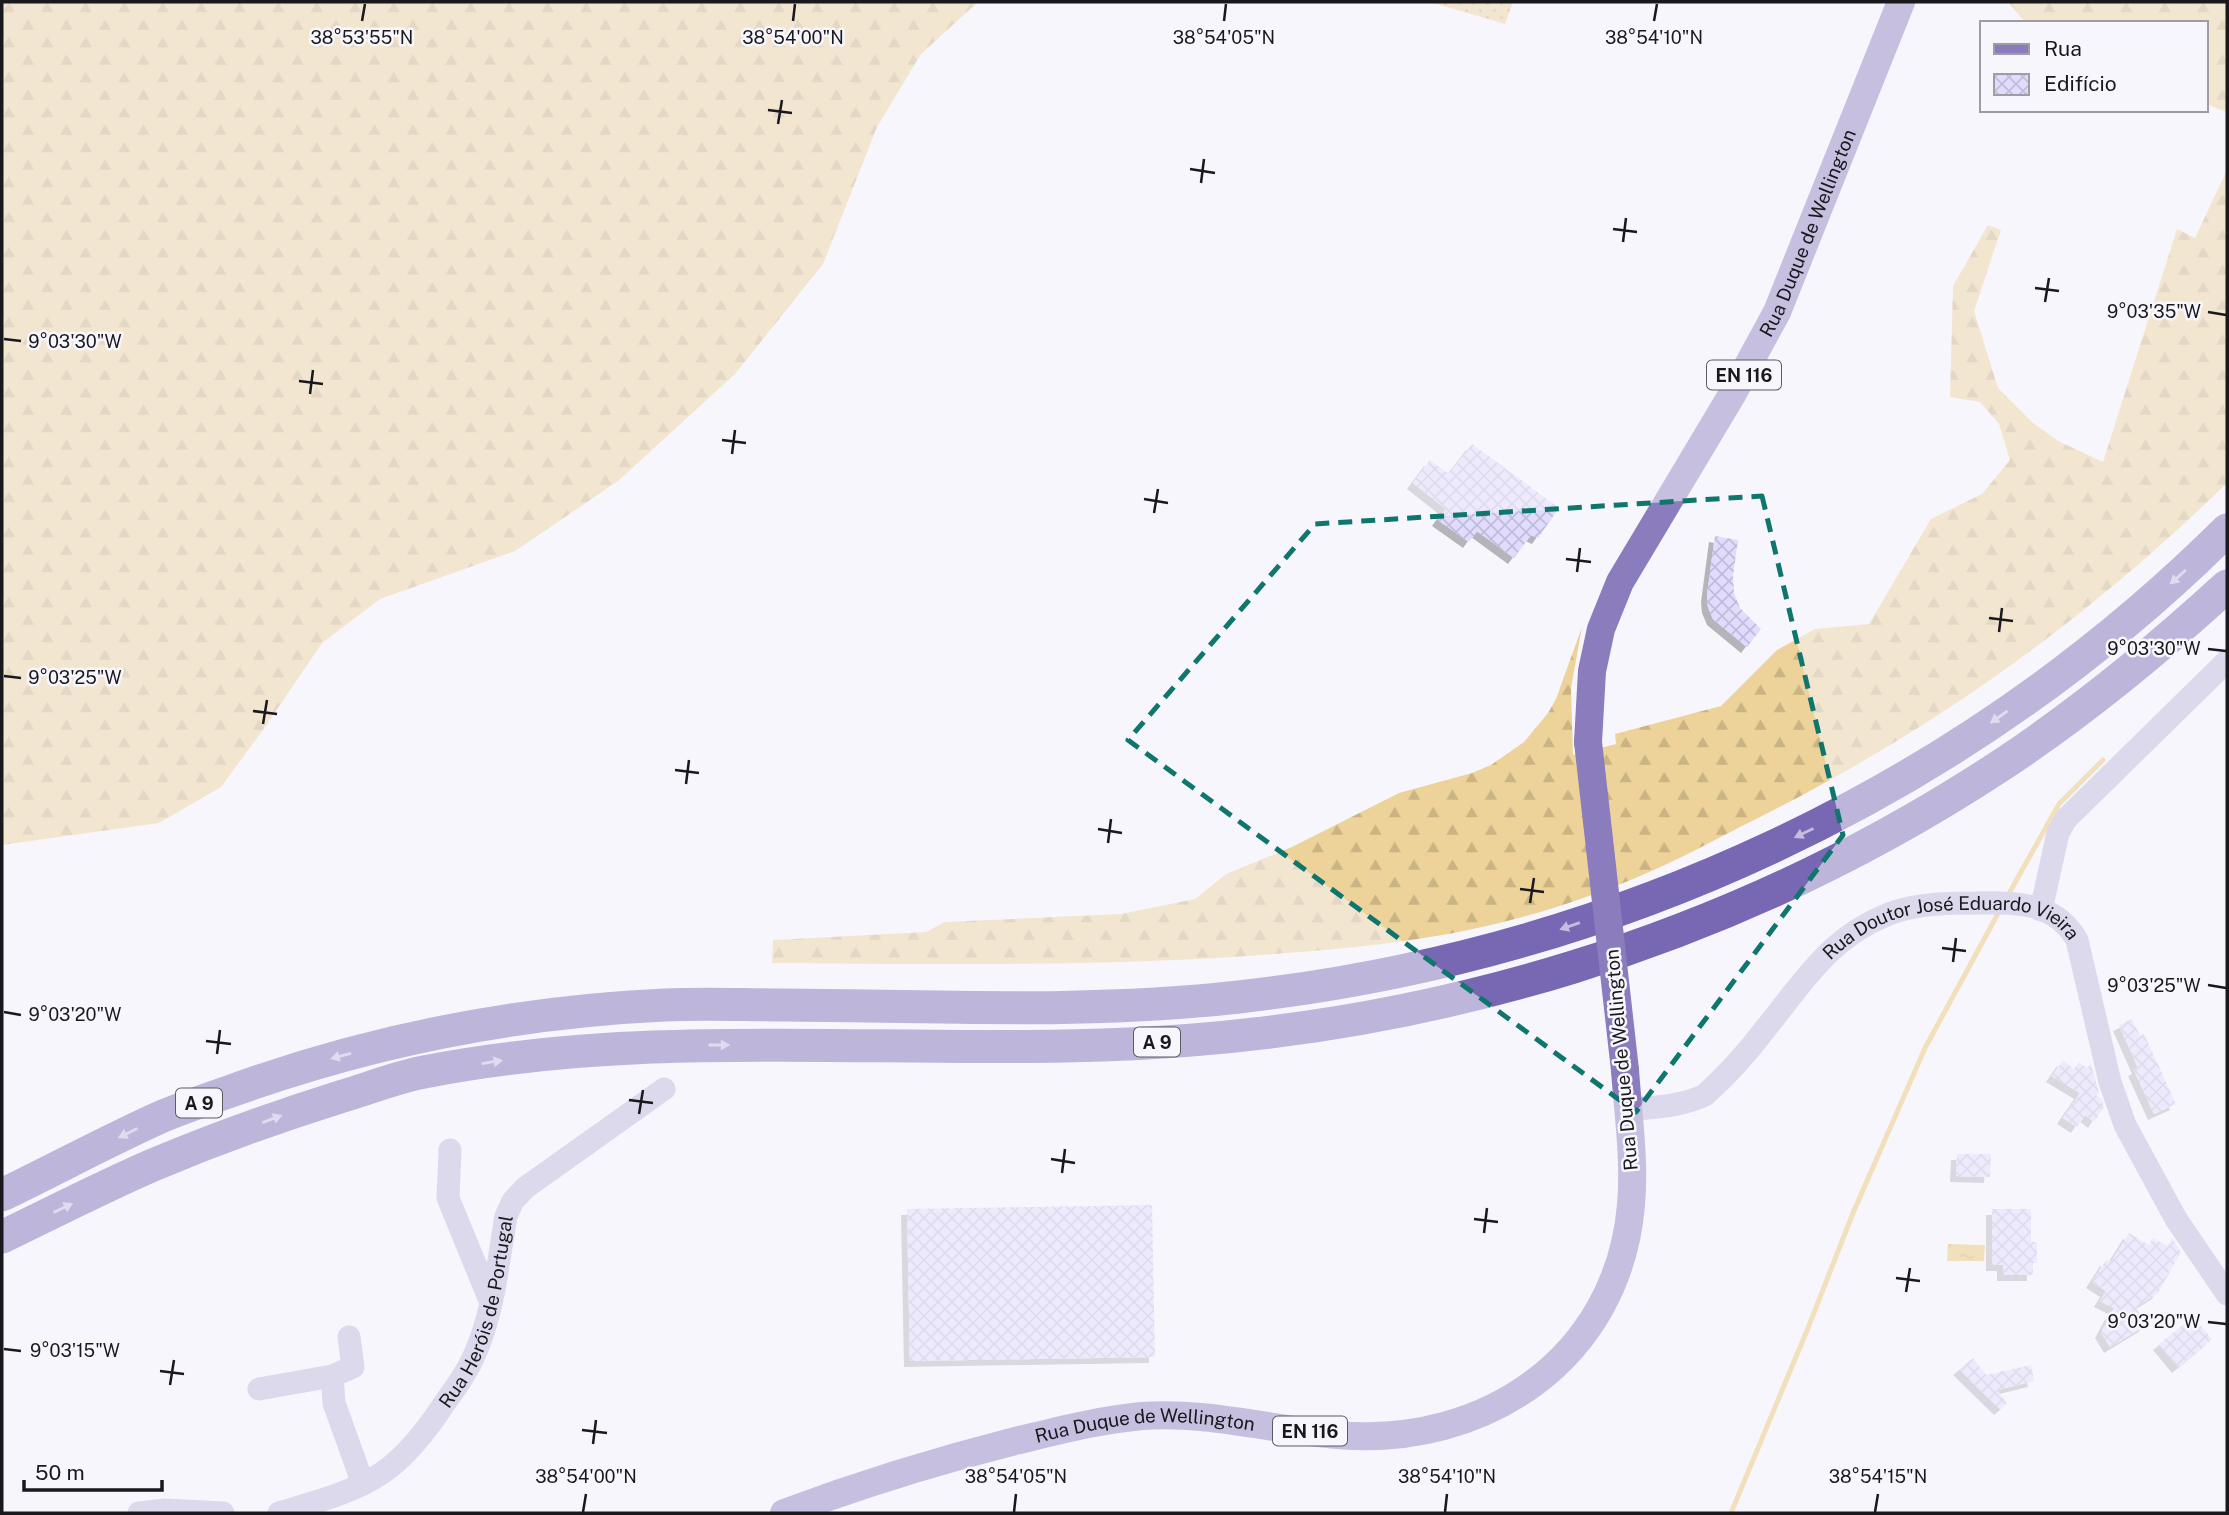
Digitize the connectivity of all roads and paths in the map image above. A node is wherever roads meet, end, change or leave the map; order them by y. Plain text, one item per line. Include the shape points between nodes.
1 (1901, 2) edge
2 (2227, 530) edge
3 (2227, 586) edge
4 (2227, 661) edge
5 (2041, 910) junction
6 (664, 1089) dead end
7 (1628, 1110) junction
8 (450, 1150) dead end
9 (2, 1195) edge
10 (2, 1237) edge
11 (2227, 1294) edge
12 (491, 1303) junction
13 (349, 1337) dead end
14 (332, 1376) junction
15 (259, 1389) dead end
16 (363, 1484) junction
17 (139, 1513) edge
18 (221, 1513) edge
19 (279, 1513) edge
20 (783, 1513) edge

1 - 7 main road, Rua Duque de Wellington / EN 116, bridge via 1777,312 1620,582 1601,629 1592,671 1588,742
2 -> 9 highway, A 9 via 2132,618 2055,678 1903,779 1746,861 1524,942 1378,976 1237,997 1099,1007 665,1005 529,1017 407,1038 284,1072 167,1115
10 -> 3 highway, A 9 via 163,1161 283,1115 419,1073 537,1055 664,1045 1101,1046 1239,1038 1378,1017 1534,981 1686,929 1859,850 2004,764 2060,724 2161,647
4 - 5 street via 2066,819 2058,833
5 - 7 street, Rua Doutor José Eduardo Vieira via 2015,904 1950,903 1909,908 1856,930 1829,950 1705,1095 1672,1106
5 - 11 street, Rua Doutor José Eduardo Vieira via 2065,922 2077,940 2110,1082 2125,1125 2176,1219
6 - 12 street, Rua Heróis de Portugal via 513,1201 506,1216
7 - 20 main road, Rua Duque de Wellington / EN 116 via 1632,1205 1625,1248 1609,1292 1558,1364 1504,1404 1471,1419 1394,1435 1339,1436 1192,1416 1106,1421 927,1465
8 - 12 street via 448,1198
12 - 16 street, Rua Heróis de Portugal via 468,1368 428,1428 388,1469
13 - 14 street via 353,1367
14 - 15 street
14 - 16 street via 334,1403
16 - 19 street, Rua Heróis de Portugal
17 - 18 street

